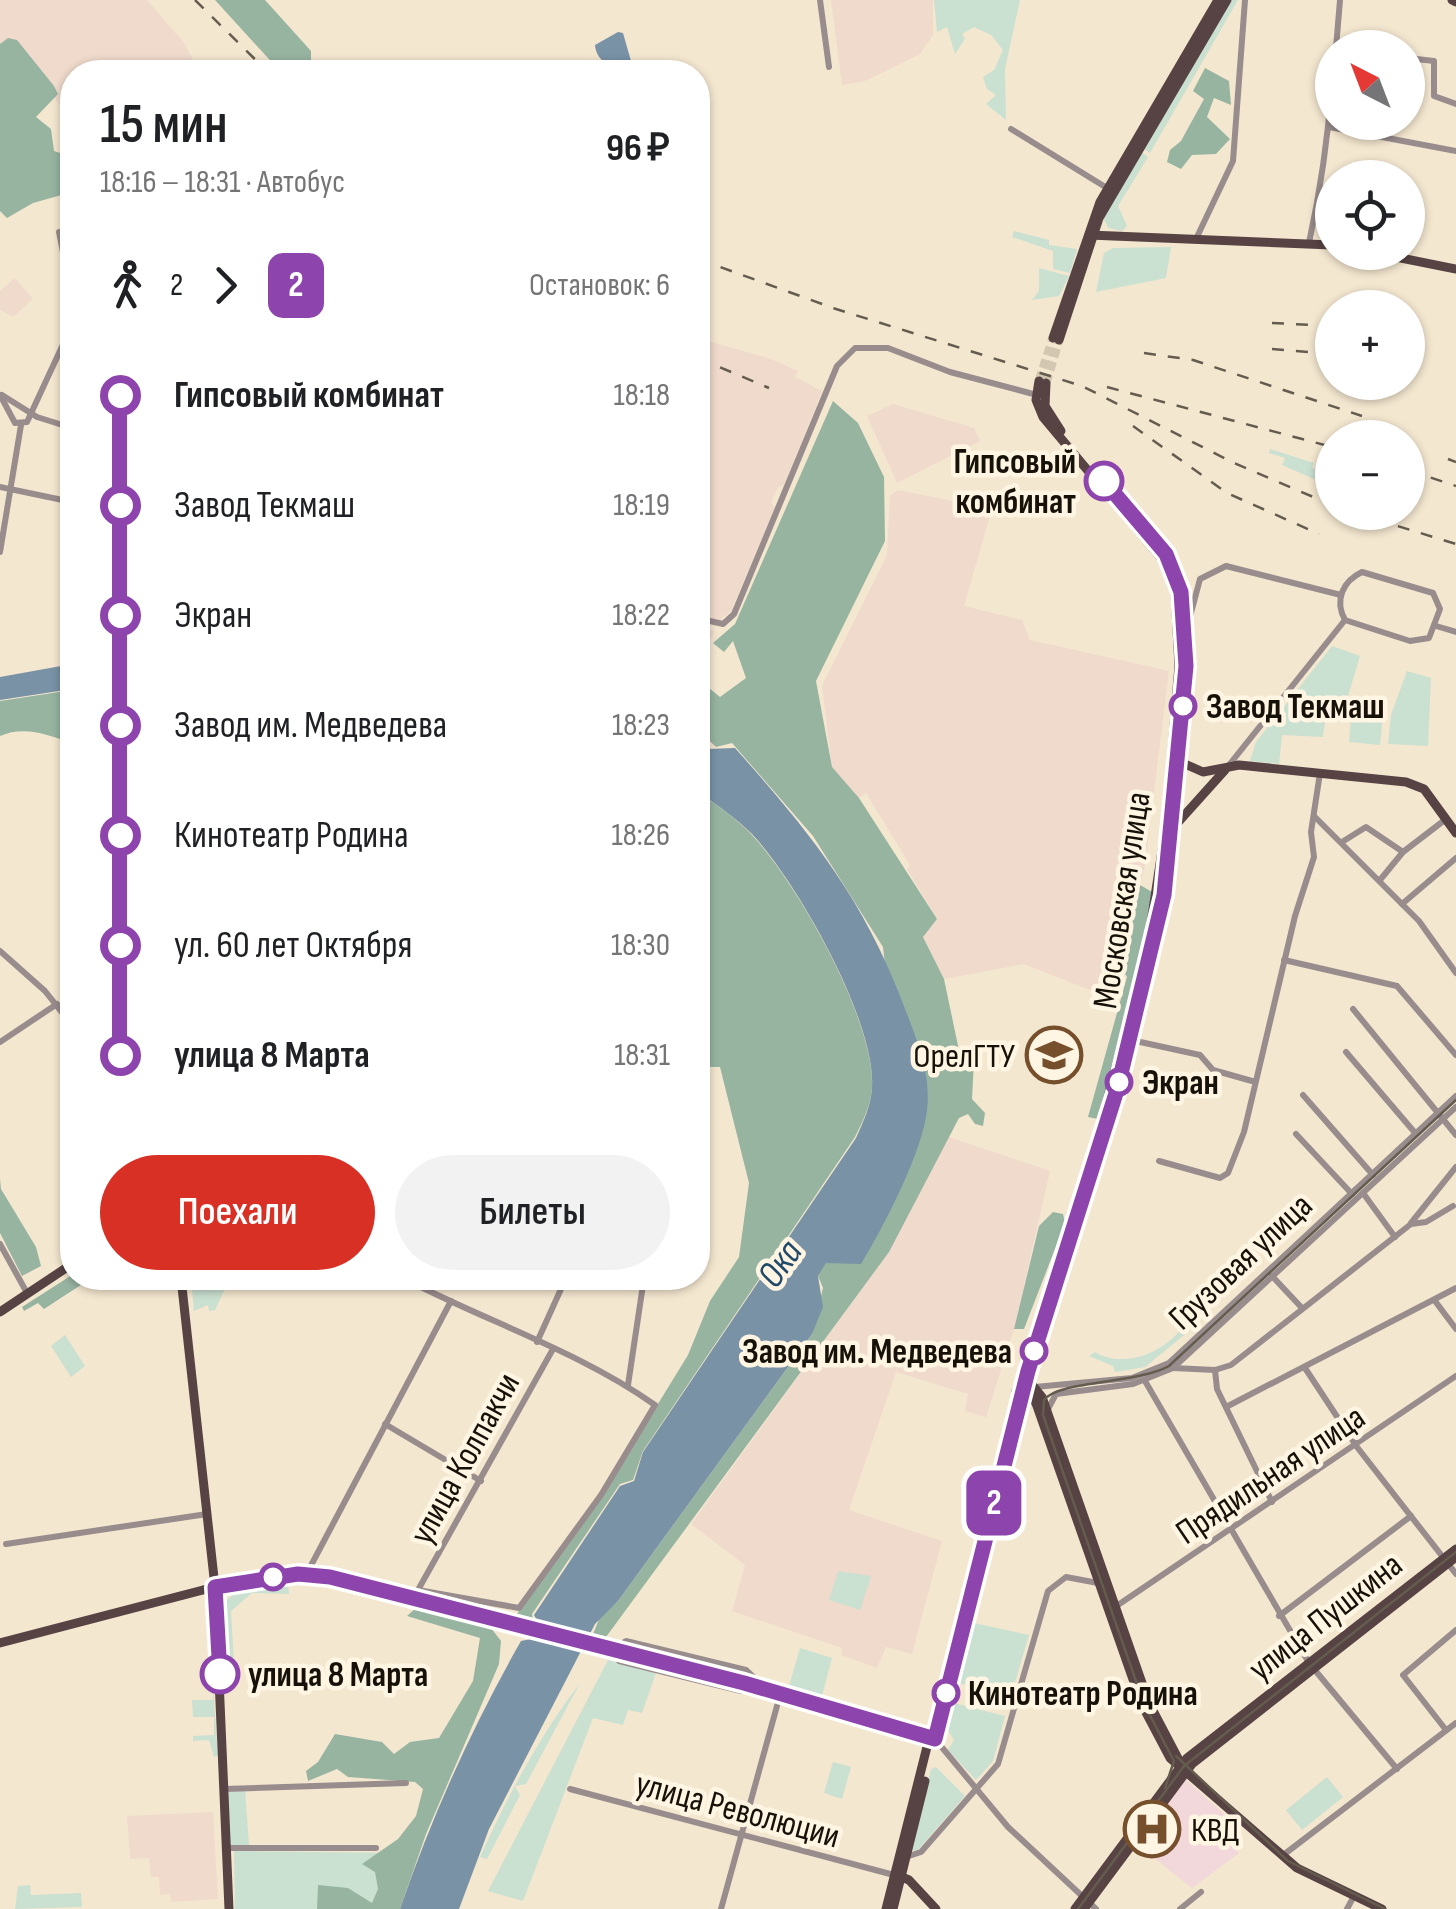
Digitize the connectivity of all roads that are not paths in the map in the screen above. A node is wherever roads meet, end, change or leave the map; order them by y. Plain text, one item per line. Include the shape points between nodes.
1 (820, 0) edge
2 (1218, 0) edge
3 (1227, 0) edge
4 (1245, 0) edge
5 (1340, 0) edge
6 (1338, 30) edge
7 (1425, 60) edge
8 (829, 66) dead end
9 (1456, 104) edge
10 (1011, 129) dead end
11 (1329, 140) edge
12 (1398, 140) edge
13 (1456, 150) edge
14 (1107, 188) junction
15 (1099, 218) junction
16 (59, 232) dead end
17 (1089, 234) junction
18 (60, 237) edge
19 (1122, 238) junction
20 (1196, 240) junction
21 (1309, 243) junction
22 (1315, 244) edge
23 (1084, 258) junction
24 (1425, 263) edge
25 (1456, 269) edge
26 (60, 350) edge
27 (1042, 382) tunnel mouth
28 (0, 395) edge
29 (1039, 395) junction
30 (30, 411) junction
31 (60, 423) edge
32 (21, 426) junction
33 (10, 471) junction
34 (0, 486) edge
35 (9, 490) junction
36 (60, 500) edge
37 (0, 552) edge
38 (1341, 595) junction
39 (1345, 620) junction
40 (710, 622) dead end
41 (1436, 626) junction
42 (1456, 632) edge
43 (1185, 636) junction
44 (1178, 761) junction
45 (1228, 766) junction
46 (1320, 773) junction
47 (1315, 817) junction
48 (1446, 819) junction
49 (1168, 830) junction
50 (1456, 834) edge
51 (1342, 842) junction
52 (1403, 852) junction
53 (1456, 858) edge
54 (1380, 880) junction
55 (1402, 904) junction
56 (0, 951) edge
57 (1284, 960) junction
58 (1456, 974) edge
59 (56, 1004) junction
60 (60, 1008) edge
61 (1353, 1009) dead end
62 (1131, 1040) junction
63 (0, 1042) edge
64 (1346, 1052) dead end
65 (1456, 1055) edge
66 (1252, 1081) junction
67 (1114, 1089) junction
68 (1303, 1095) dead end
69 (1456, 1096) edge
70 (1456, 1107) edge
71 (1442, 1115) junction
72 (1296, 1134) dead end
73 (1416, 1134) junction
74 (1456, 1135) edge
75 (1159, 1161) dead end
76 (1456, 1167) edge
77 (1373, 1175) junction
78 (1358, 1192) junction
79 (1453, 1206) dead end
80 (1411, 1224) junction
81 (1395, 1237) junction
82 (0, 1244) edge
83 (60, 1272) edge
84 (1270, 1275) junction
85 (1456, 1288) edge
86 (183, 1290) edge
87 (427, 1290) edge
88 (561, 1290) edge
89 (642, 1290) edge
90 (27, 1293) junction
91 (1435, 1301) junction
92 (451, 1302) junction
93 (1302, 1308) junction
94 (0, 1312) edge
95 (1456, 1329) edge
96 (537, 1342) junction
97 (553, 1350) junction
98 (1171, 1366) junction
99 (1305, 1368) junction
100 (1215, 1370) junction
101 (1456, 1376) edge
102 (1144, 1378) junction
103 (628, 1386) junction
104 (1033, 1390) junction
105 (1228, 1406) junction
106 (1043, 1411) junction
107 (385, 1424) junction
108 (1358, 1446) junction
109 (481, 1481) junction
110 (1272, 1502) junction
111 (207, 1514) junction
112 (1410, 1516) junction
113 (1230, 1530) junction
114 (6, 1544) dead end
115 (1456, 1549) edge
116 (1449, 1560) edge
117 (307, 1573) junction
118 (1456, 1574) edge
119 (1100, 1583) junction
120 (215, 1587) junction
121 (1112, 1608) junction
122 (1279, 1616) junction
123 (1456, 1630) edge
124 (0, 1643) edge
125 (1311, 1666) junction
126 (748, 1670) junction
127 (743, 1683) junction
128 (768, 1691) junction
129 (780, 1696) junction
130 (1456, 1722) edge
131 (1447, 1730) junction
132 (932, 1738) junction
133 (1170, 1758) junction
134 (1184, 1767) junction
135 (1397, 1769) junction
136 (1169, 1778) junction
137 (406, 1783) dead end
138 (224, 1788) junction
139 (570, 1790) dead end
140 (975, 1792) junction
141 (742, 1836) junction
142 (226, 1848) junction
143 (376, 1848) dead end
144 (906, 1857) junction
145 (1282, 1857) junction
146 (898, 1876) junction
147 (1201, 1892) dead end
148 (1354, 1896) junction
149 (1085, 1906) edge
150 (227, 1909) edge
151 (722, 1909) edge
152 (889, 1909) edge
153 (936, 1909) edge
154 (1180, 1909) edge
155 (1348, 1909) edge
156 (1382, 1909) edge

1 - 8 street
2 - 14 main road
3 - 15 main road
4 - 20 street via 1233,161
5 - 6 street
7 - 9 street via 1434,61 1434,96
10 - 14 street
11 - 21 street
12 - 13 street
14 - 17 main road
15 - 17 main road
15 - 19 main road via 1104,230
16 - 18 street
17 - 19 main road
17 - 23 main road
17 - 23 main road via 1056,339
19 - 20 main road
19 - 23 main road via 1099,243
20 - 21 main road
21 - 22 main road
24 - 25 main road
26 - 30 street
27 - 29 main road
28 - 30 street
28 - 32 street
29 - 40 street via 888,348 855,348 837,366 734,614 723,624
29 - 43 main road, Московская улица via 1060,430 1170,562
29 - 49 main road, Московская улица via 1043,417 1161,558 1173,585 1179,666
30 - 31 street
30 - 32 street
32 - 33 street
33 - 34 street
33 - 35 street
34 - 35 street
35 - 36 street
35 - 37 street
38 - 39 street
38 - 41 street via 1362,572 1427,589 1438,600
38 - 43 street via 1226,566 1197,584
39 - 41 street via 1417,642
39 - 45 street
41 - 42 street
43 - 44 main road, Московская улица
44 - 45 main road via 1202,772
44 - 49 main road, Московская улица
45 - 46 main road
45 - 49 main road
46 - 47 street
46 - 48 main road via 1414,784
47 - 51 street
47 - 57 street via 1314,858
48 - 50 main road
48 - 52 street
49 - 62 main road, Московская улица via 1154,951
49 - 67 main road, Московская улица
51 - 52 street via 1366,827
51 - 54 street
52 - 54 street
53 - 55 street
54 - 55 street
55 - 58 street
56 - 59 street
57 - 65 street via 1401,989
57 - 66 street
59 - 60 street
59 - 63 street
61 - 71 street
62 - 66 street via 1200,1055 1213,1070
62 - 67 main road, Московская улица
64 - 73 street
66 - 75 street via 1244,1132 1228,1173 1220,1178
67 - 104 main road, Московская улица
68 - 77 street
69 - 71 street, Грузовая улица
70 - 71 street, Грузовая улица
71 - 73 street, Грузовая улица
71 - 74 street
71 - 78 street, Грузовая улица
72 - 78 street
73 - 77 street, Грузовая улица
76 - 80 street
77 - 78 street, Грузовая улица
78 - 81 street
78 - 84 street, Грузовая улица
79 - 80 street
80 - 81 street
81 - 93 street
82 - 90 street
83 - 90 main road
84 - 93 street
84 - 98 street, Грузовая улица
85 - 91 street
86 - 111 main road
87 - 92 street
88 - 96 street, улица Колпакчи
89 - 103 street
90 - 94 main road
91 - 95 street
91 - 99 street
92 - 96 street
92 - 107 street
93 - 100 street via 1234,1363
96 - 97 street
97 - 103 street
97 - 109 street, улица Колпакчи
98 - 100 street
98 - 102 street, Грузовая улица
99 - 105 street
99 - 108 street
100 - 105 street
101 - 108 street, Прядильная улица
102 - 104 street, Грузовая улица
102 - 113 street
103 - 109 street, улица Колпакчи via 655,1404 601,1495 513,1610 418,1590
104 - 106 main road
104 - 132 main road, Московская улица
105 - 110 street
106 - 119 main road
106 - 121 main road
107 - 109 street
107 - 117 street
108 - 110 street, Прядильная улица
108 - 112 street
110 - 113 street, Прядильная улица
111 - 114 street
111 - 120 main road
112 - 116 street
112 - 122 street
113 - 121 street, Прядильная улица
113 - 122 street
115 - 116 main road, улица Пушкина
116 - 118 street
116 - 125 main road, улица Пушкина
117 - 120 main road
117 - 127 main road, bridge
119 - 121 main road
119 - 140 street via 1066,1577 1048,1591 998,1764
120 - 124 main road
120 - 138 main road
121 - 133 main road via 1142,1705
121 - 134 main road via 1149,1703
122 - 125 street
123 - 131 street via 1403,1675
125 - 134 main road, улица Пушкина
125 - 135 street
126 - 127 street
126 - 128 street
126 - 128 street via 634,1642 613,1649 619,1662
127 - 128 main road
128 - 129 main road
129 - 132 main road
129 - 141 street
130 - 131 street
131 - 135 street
132 - 140 street
132 - 144 main road, Московская улица
132 - 146 main road, Московская улица
133 - 134 main road
133 - 136 main road
134 - 136 main road, улица Пушкина
134 - 145 main road
134 - 149 main road, улица Пушкина
135 - 145 street
136 - 149 main road, улица Пушкина
137 - 138 street
138 - 142 main road
139 - 141 street, улица Революции
140 - 144 street via 918,1854
140 - 149 street
141 - 146 street, улица Революции
141 - 151 street
142 - 143 street
142 - 150 main road
144 - 146 main road, Московская улица
145 - 148 main road
146 - 152 main road, Московская улица
146 - 153 main road
147 - 154 street
148 - 155 street
148 - 156 main road

